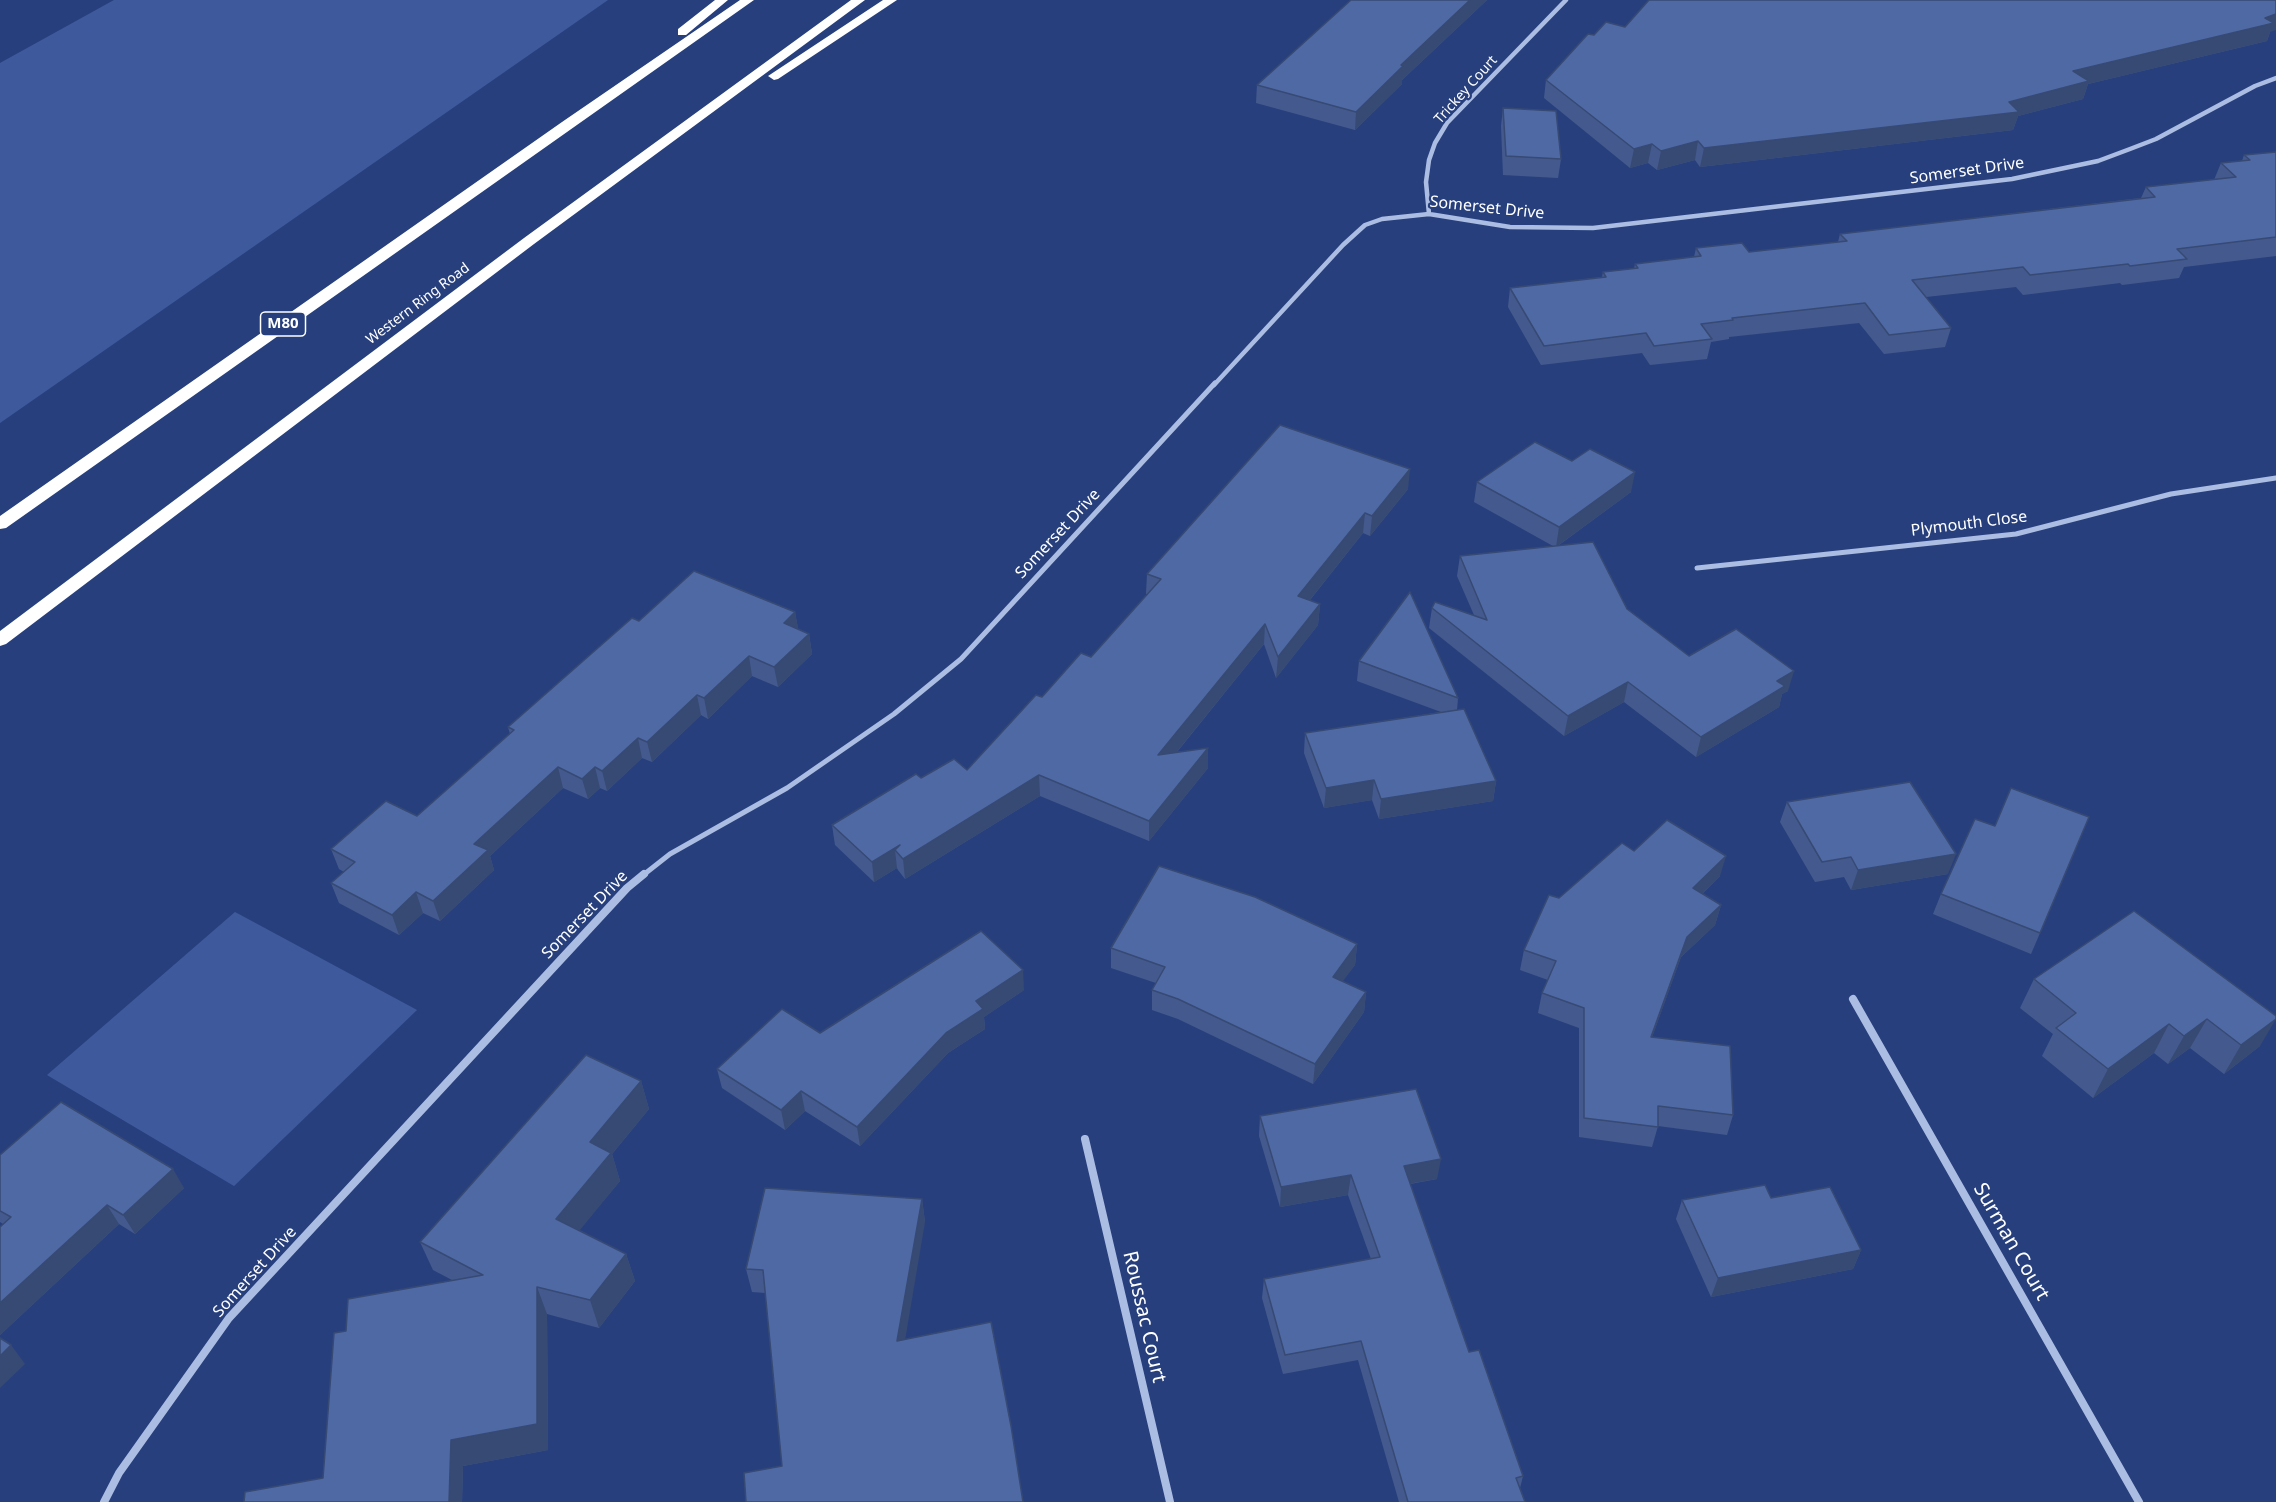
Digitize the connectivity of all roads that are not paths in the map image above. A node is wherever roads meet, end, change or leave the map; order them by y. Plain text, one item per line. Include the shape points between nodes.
1 (722, 0) edge
2 (748, 0) edge
3 (859, 0) edge
4 (891, 0) edge
5 (1566, 0) edge
6 (2276, 78) edge
7 (566, 125) junction
8 (1429, 214) junction
9 (529, 242) junction
10 (2276, 478) edge
11 (0, 524) edge
12 (1697, 568) dead end
13 (0, 640) edge
14 (1853, 999) dead end
15 (1085, 1139) dead end
16 (104, 1502) edge
17 (1170, 1502) edge
18 (2139, 1502) edge

1 - 7 highway
2 - 7 highway, M80
3 - 9 highway, Western Ring Road
4 - 9 highway
5 - 8 street, Trickey Court via 1447,123 1429,160
6 - 8 street, Somerset Drive via 2130,149 2087,164 2012,179 1593,228 1510,227
7 - 11 highway, M80
8 - 16 street, Somerset Drive via 1382,219 1365,225 1343,245 961,659 894,714 787,788 670,854 627,888 229,1318 120,1473
9 - 13 highway, Western Ring Road
10 - 12 street, Plymouth Close via 2171,494 2016,534
14 - 18 street, Surman Court
15 - 17 street, Roussac Court

